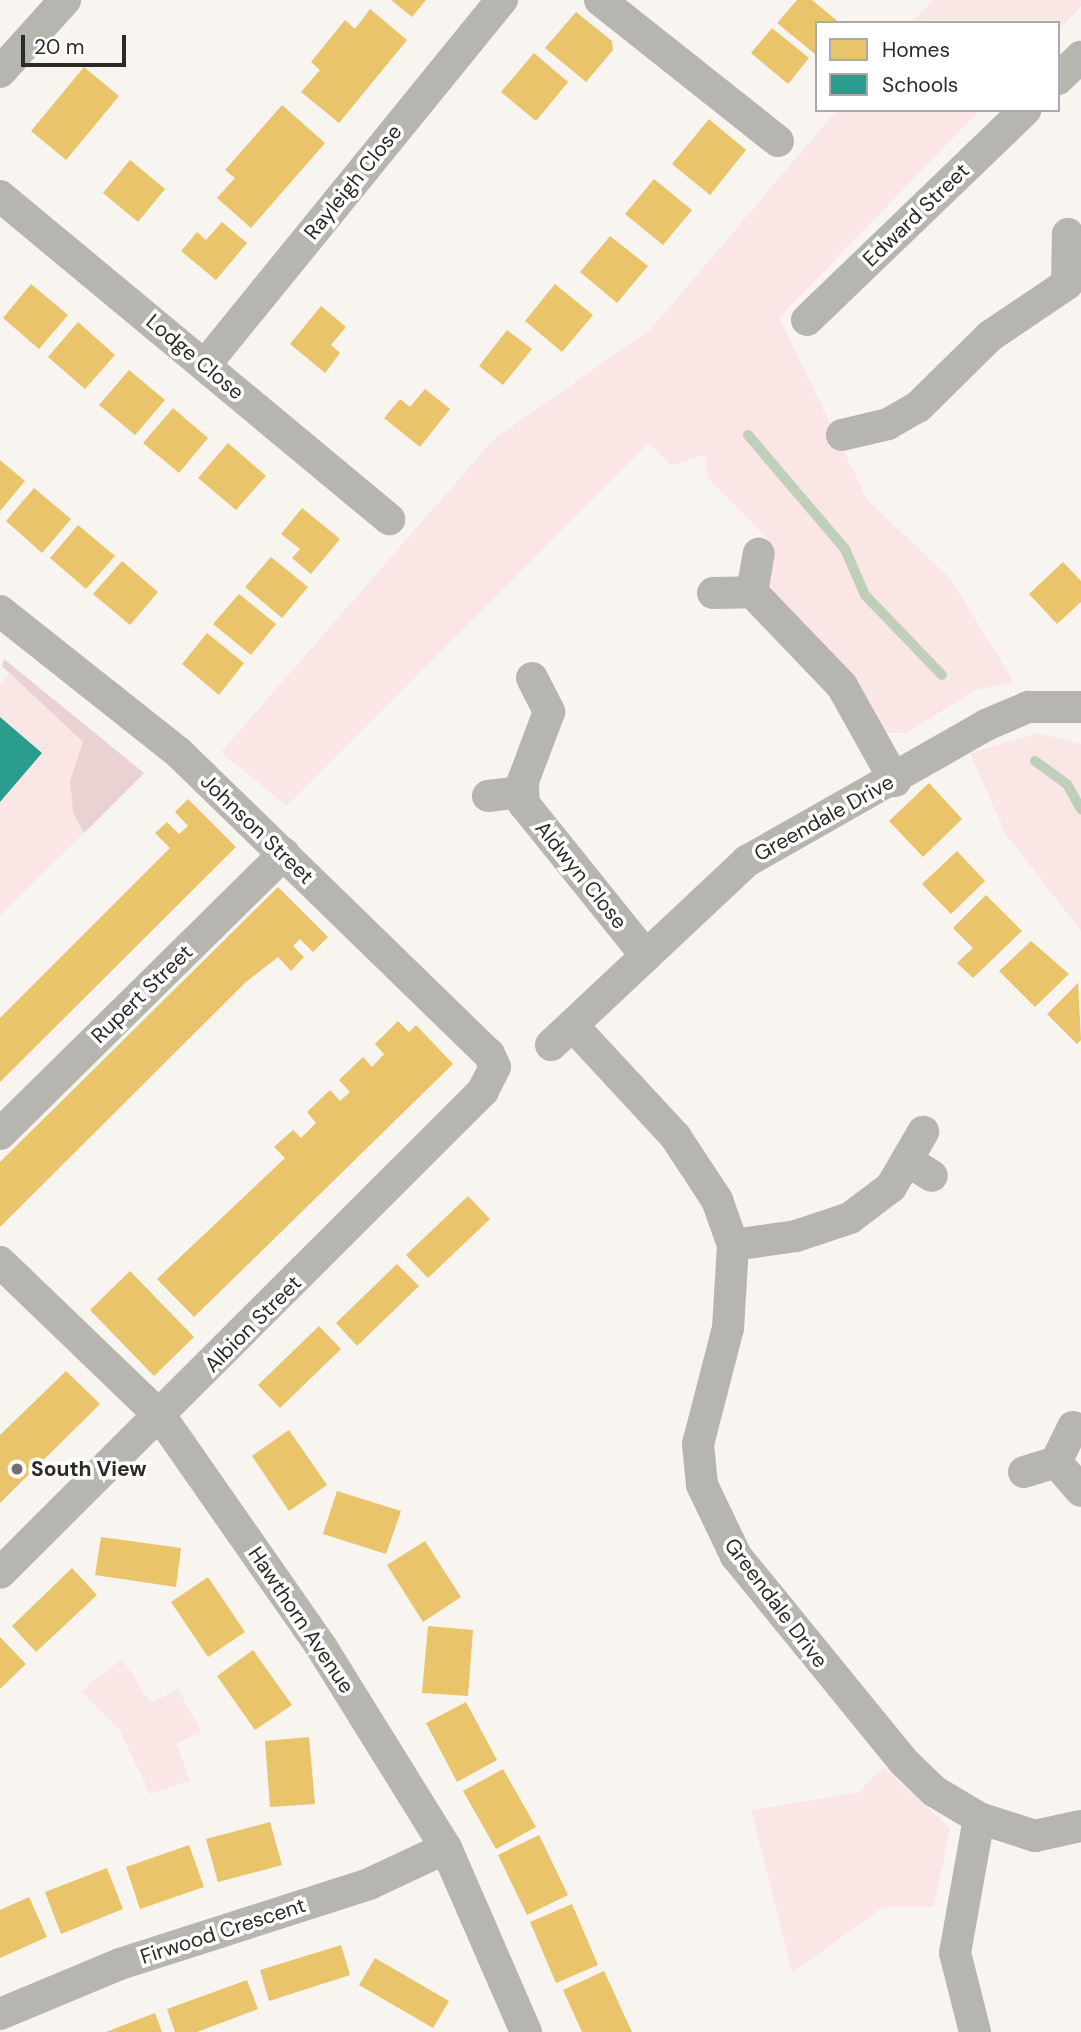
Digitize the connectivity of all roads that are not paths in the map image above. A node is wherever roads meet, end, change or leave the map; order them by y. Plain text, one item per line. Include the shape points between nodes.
1 (65, 0) edge
2 (502, 0) edge
3 (600, 0) edge
4 (1081, 57) edge
5 (0, 72) edge
6 (1060, 77) edge
7 (1023, 112) edge
8 (778, 141) dead end
9 (0, 196) edge
10 (1068, 234) dead end
11 (1074, 290) edge
12 (807, 320) dead end
13 (205, 365) junction
14 (842, 435) dead end
15 (390, 519) dead end
16 (759, 554) dead end
17 (752, 592) junction
18 (713, 593) dead end
19 (0, 611) edge
20 (532, 678) dead end
21 (1081, 707) edge
22 (895, 780) junction
23 (523, 792) junction
24 (488, 796) dead end
25 (284, 854) junction
26 (646, 956) junction
27 (495, 1067) joint
28 (923, 1132) dead end
29 (0, 1133) edge
30 (733, 1245) junction
31 (0, 1262) edge
32 (161, 1417) junction
33 (1073, 1427) dead end
34 (1056, 1462) junction
35 (1024, 1472) dead end
36 (1081, 1491) edge
37 (0, 1573) edge
38 (979, 1818) junction
39 (1081, 1826) edge
40 (446, 1848) junction
41 (0, 2014) edge
42 (526, 2032) edge
43 (975, 2032) edge

1 - 5 street
2 - 13 street, Rayleigh Close
3 - 8 street
4 - 6 street
7 - 12 street, Edward Street
9 - 13 street, Lodge Close
10 - 11 street
11 - 14 street via 990,336 918,407 888,424
13 - 15 street, Lodge Close
16 - 17 street
17 - 18 street
17 - 22 street via 842,686
19 - 25 street, Johnson Street via 178,751
20 - 23 street via 549,712
21 - 22 street, Greendale Drive via 1028,707 943,746
22 - 26 street, Greendale Drive via 747,861
23 - 24 street
23 - 26 street, Aldwyn Close via 524,804
25 - 27 street, Johnson Street via 489,1054
25 - 29 street, Rupert Street
26 - 30 street, Greendale Drive via 563,1036 675,1136 717,1200
27 - 32 street, Albion Street via 484,1091
28 - 30 street via 920,1168 850,1218 796,1236
30 - 38 street, Greendale Drive via 728,1328 698,1444 702,1485 717,1522 780,1615 902,1761
31 - 32 street, Hawthorn Avenue
32 - 37 street, Albion Street
32 - 40 street, Hawthorn Avenue via 323,1648
33 - 34 street
34 - 35 street
34 - 36 street
38 - 39 street, Greendale Drive via 1035,1836
38 - 43 street via 955,1953
40 - 41 street, Firwood Crescent via 369,1884 120,1964
40 - 42 street, Hawthorn Avenue

